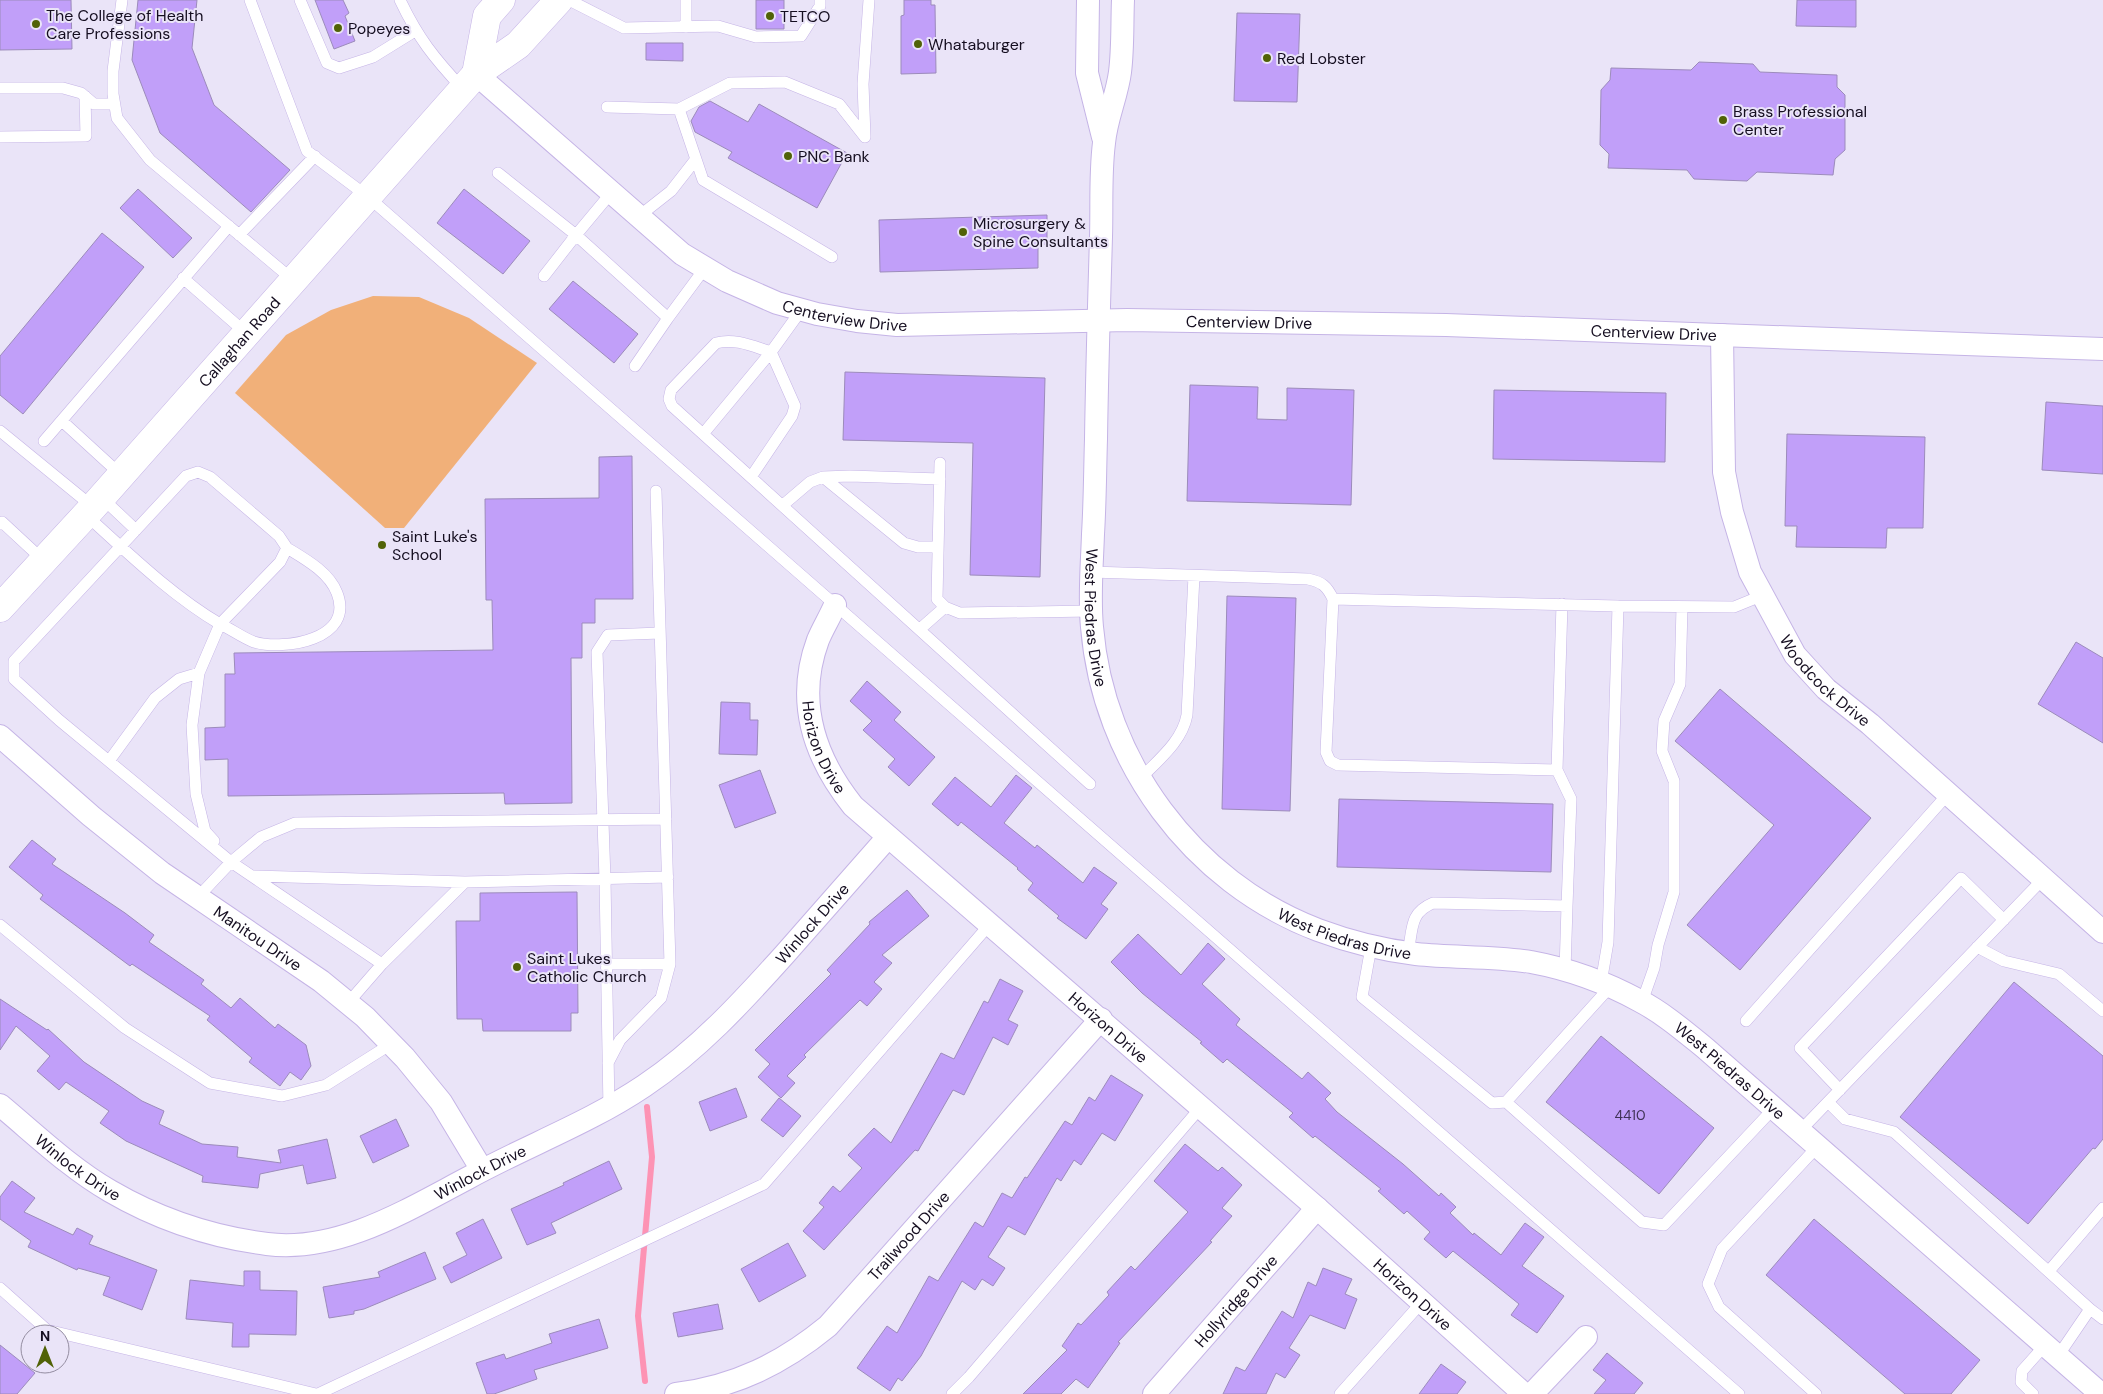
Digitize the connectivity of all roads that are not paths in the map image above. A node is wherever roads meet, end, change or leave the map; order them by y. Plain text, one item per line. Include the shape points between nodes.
1 (122, 0) edge
2 (250, 0) edge
3 (300, 0) edge
4 (400, 0) edge
5 (560, 0) edge
6 (570, 0) edge
7 (686, 0) edge
8 (820, 0) edge
9 (869, 0) edge
10 (1088, 0) edge
11 (1123, 0) edge
12 (494, 5) edge
13 (686, 27) junction
14 (415, 31) junction
15 (469, 81) junction
16 (0, 88) edge
17 (85, 96) junction
18 (114, 104) junction
19 (607, 107) dead end
20 (679, 109) junction
21 (0, 137) edge
22 (1104, 141) junction
23 (314, 156) junction
24 (696, 160) junction
25 (498, 173) dead end
26 (611, 193) junction
27 (368, 196) junction
28 (638, 217) junction
29 (229, 226) junction
30 (239, 235) junction
31 (576, 235) junction
32 (832, 257) dead end
33 (705, 268) junction
34 (544, 276) dead end
35 (184, 278) junction
36 (292, 280) junction
37 (802, 309) junction
38 (668, 318) junction
39 (1098, 320) junction
40 (246, 333) junction
41 (1722, 335) junction
42 (2103, 349) edge
43 (771, 352) junction
44 (635, 366) dead end
45 (62, 421) junction
46 (0, 431) edge
47 (703, 434) junction
48 (44, 441) dead end
49 (940, 463) dead end
50 (121, 475) junction
51 (823, 476) junction
52 (751, 477) junction
53 (940, 479) junction
54 (656, 491) dead end
55 (783, 505) junction
56 (93, 506) junction
57 (1, 522) edge
58 (136, 530) junction
59 (121, 547) junction
60 (938, 547) junction
61 (287, 548) junction
62 (44, 560) junction
63 (1092, 572) junction
64 (1194, 576) junction
65 (1761, 596) junction
66 (1333, 599) junction
67 (1562, 604) junction
68 (835, 605) junction
69 (1618, 606) junction
70 (945, 607) junction
71 (0, 608) edge
72 (1682, 608) junction
73 (1091, 611) junction
74 (220, 624) junction
75 (920, 629) junction
76 (660, 633) junction
77 (199, 673) junction
78 (0, 736) edge
79 (109, 761) junction
80 (1557, 770) junction
81 (1140, 779) junction
82 (1090, 784) dead end
83 (1948, 794) junction
84 (603, 819) junction
85 (666, 819) junction
86 (888, 837) junction
87 (231, 862) junction
88 (252, 876) junction
89 (668, 877) junction
90 (605, 878) junction
91 (2043, 879) junction
92 (465, 882) junction
93 (198, 897) junction
94 (1567, 906) junction
95 (2004, 920) junction
96 (990, 924) junction
97 (0, 925) edge
98 (2103, 932) edge
99 (1372, 947) junction
100 (1978, 947) junction
101 (1408, 953) junction
102 (382, 964) junction
103 (606, 964) junction
104 (670, 964) junction
105 (1565, 971) junction
106 (1606, 985) junction
107 (1642, 1002) junction
108 (348, 1003) junction
109 (2103, 1011) edge
110 (1101, 1019) junction
111 (1746, 1021) dead end
112 (391, 1044) junction
113 (608, 1063) junction
114 (1840, 1090) junction
115 (1506, 1102) junction
116 (1828, 1102) junction
117 (0, 1105) edge
118 (1201, 1107) junction
119 (1774, 1108) junction
120 (609, 1109) junction
121 (1800, 1131) junction
122 (1818, 1146) junction
123 (482, 1170) junction
124 (1317, 1208) junction
125 (2103, 1208) edge
126 (2050, 1271) junction
127 (0, 1288) edge
128 (1422, 1302) junction
129 (2090, 1309) junction
130 (2103, 1318) edge
131 (1586, 1337) dead end
132 (2052, 1350) junction
133 (690, 1393) edge
134 (317, 1394) edge
135 (952, 1394) edge
136 (1154, 1394) edge
137 (1340, 1394) edge
138 (1524, 1394) edge
139 (1532, 1394) edge
140 (1739, 1394) edge
141 (1816, 1394) edge
142 (2033, 1394) edge
143 (2101, 1394) edge

1 - 18 lane via 113,71
2 - 23 lane via 307,150
3 - 14 lane via 327,63 339,68 373,57
4 - 14 lane
5 - 15 main road, Callaghan Road via 518,45
6 - 13 lane via 624,28
7 - 13 lane
8 - 13 lane via 820,6 801,36 756,37 718,26
9 - 20 lane via 863,84 865,137 839,104 785,82 730,83
10 - 22 street, West Piedras Drive via 1087,72
11 - 22 street, West Piedras Drive via 1120,73
12 - 15 main road
14 - 15 lane via 435,59
15 - 26 street, Centerview Drive
15 - 27 main road, Callaghan Road
16 - 17 lane via 63,88
17 - 18 lane via 94,104
17 - 21 lane via 86,136
18 - 29 lane via 117,118 150,160
19 - 20 lane
20 - 24 lane
22 - 39 street, West Piedras Drive
23 - 27 lane
23 - 30 lane
24 - 28 lane via 671,191
24 - 32 lane via 703,180
25 - 31 lane
26 - 28 street, Centerview Drive
26 - 31 lane
27 - 36 main road, Callaghan Road
27 - 68 lane
28 - 33 street, Centerview Drive via 682,254
29 - 30 lane
29 - 35 lane
30 - 36 lane
31 - 34 lane
31 - 38 lane
33 - 37 street, Centerview Drive via 769,299
33 - 38 lane
35 - 40 lane
35 - 45 lane
36 - 40 main road, Callaghan Road
37 - 39 street, Centerview Drive via 857,321 897,325
37 - 43 lane
38 - 44 lane
39 - 41 street, Centerview Drive via 1438,325
39 - 63 street, West Piedras Drive
40 - 50 main road, Callaghan Road
41 - 42 street, Centerview Drive
41 - 65 street, Woodcock Drive via 1724,472 1741,546
43 - 47 lane
43 - 47 lane via 737,341 716,343 672,390 669,398 672,406
43 - 52 lane via 795,406 792,416
45 - 48 lane
45 - 50 lane
46 - 56 lane
47 - 52 lane
49 - 53 lane
50 - 56 main road, Callaghan Road
51 - 53 lane
51 - 55 lane via 810,482
51 - 60 lane via 904,543
52 - 55 lane
53 - 60 lane
54 - 76 lane
55 - 75 lane
56 - 58 lane
56 - 59 lane
56 - 62 main road, Callaghan Road
57 - 62 lane
58 - 59 lane
58 - 61 lane via 186,476 198,472 210,477 279,536
59 - 74 lane
59 - 79 lane via 14,661 12,670 14,679
60 - 70 lane via 937,598
61 - 74 lane via 280,562
61 - 74 lane via 312,564 336,591 339,613 330,629 299,643 276,644 254,642
62 - 71 main road, Callaghan Road
63 - 64 lane
63 - 73 street, West Piedras Drive
64 - 66 lane via 1308,579 1321,582
64 - 81 lane via 1184,729
65 - 72 lane via 1734,608
65 - 83 street, Woodcock Drive via 1795,655 1826,689
66 - 67 lane
66 - 80 lane via 1326,752 1330,761 1338,764
67 - 69 lane
67 - 80 lane
68 - 86 street, Horizon Drive via 818,640 810,673 811,722 820,754 835,783 853,806
68 - 140 lane
69 - 72 lane
69 - 106 lane
70 - 73 lane via 960,613
70 - 75 lane
72 - 107 lane via 1680,684 1664,720 1662,751 1674,781 1674,892
73 - 81 street, West Piedras Drive via 1098,669 1107,706
74 - 77 lane
75 - 82 lane
76 - 84 lane via 608,635 597,652
76 - 85 lane
77 - 79 lane via 179,679 155,698
77 - 87 lane via 192,725 196,794 205,831
78 - 93 street, Manitou Drive via 91,816 162,873
79 - 87 lane
80 - 94 lane via 1571,799
81 - 99 street, West Piedras Drive via 1183,838 1236,886 1304,924
83 - 91 street, Woodcock Drive
83 - 111 lane
84 - 85 lane
84 - 87 lane via 295,823 261,837
84 - 90 lane
85 - 89 lane
86 - 96 street, Horizon Drive
86 - 120 street, Winlock Drive via 708,1036
87 - 88 lane
87 - 93 lane
88 - 92 lane
88 - 102 lane
89 - 90 lane
89 - 104 lane
90 - 92 lane
90 - 103 lane
91 - 95 lane
91 - 98 street, Woodcock Drive
92 - 102 lane
93 - 108 street, Manitou Drive
94 - 101 lane via 1433,903 1421,908 1415,917
94 - 105 lane
95 - 100 lane
95 - 114 lane via 1961,878 1800,1048
96 - 110 street, Horizon Drive
96 - 134 lane via 764,1184
97 - 112 lane via 125,1028 210,1082 282,1096 326,1085
99 - 101 street, West Piedras Drive
99 - 115 lane via 1362,997 1492,1103
100 - 109 lane via 2004,961 2059,974
100 - 114 lane
101 - 105 street, West Piedras Drive via 1510,960
102 - 108 lane
103 - 104 lane
103 - 113 lane
104 - 113 lane via 661,998 620,1040
105 - 106 street, West Piedras Drive
106 - 107 street, West Piedras Drive
106 - 115 lane
107 - 119 street, West Piedras Drive via 1705,1048
108 - 112 street, Manitou Drive
110 - 118 street, Horizon Drive
110 - 133 street, Trailwood Drive via 828,1326 783,1359 758,1372
112 - 123 street, Manitou Drive via 441,1102
113 - 120 lane
114 - 116 lane
115 - 119 lane via 1642,1222 1664,1225
116 - 121 lane
116 - 126 lane via 1845,1119 1894,1132
117 - 123 street, Winlock Drive via 63,1158 108,1190 172,1221 203,1231 268,1244 320,1243 376,1224
118 - 124 street, Horizon Drive
118 - 135 lane
119 - 121 street, West Piedras Drive
120 - 123 street, Winlock Drive
121 - 122 street, West Piedras Drive
122 - 132 street, West Piedras Drive
122 - 141 lane via 1722,1249 1708,1284 1719,1307
124 - 128 street, Horizon Drive
124 - 136 street, Hollyridge Drive
125 - 126 lane
126 - 129 lane
127 - 134 lane via 47,1330
128 - 137 lane
128 - 138 street, Horizon Drive
129 - 130 lane
129 - 132 lane
131 - 139 street
132 - 142 lane via 2022,1371 2021,1382
132 - 143 street, West Piedras Drive

